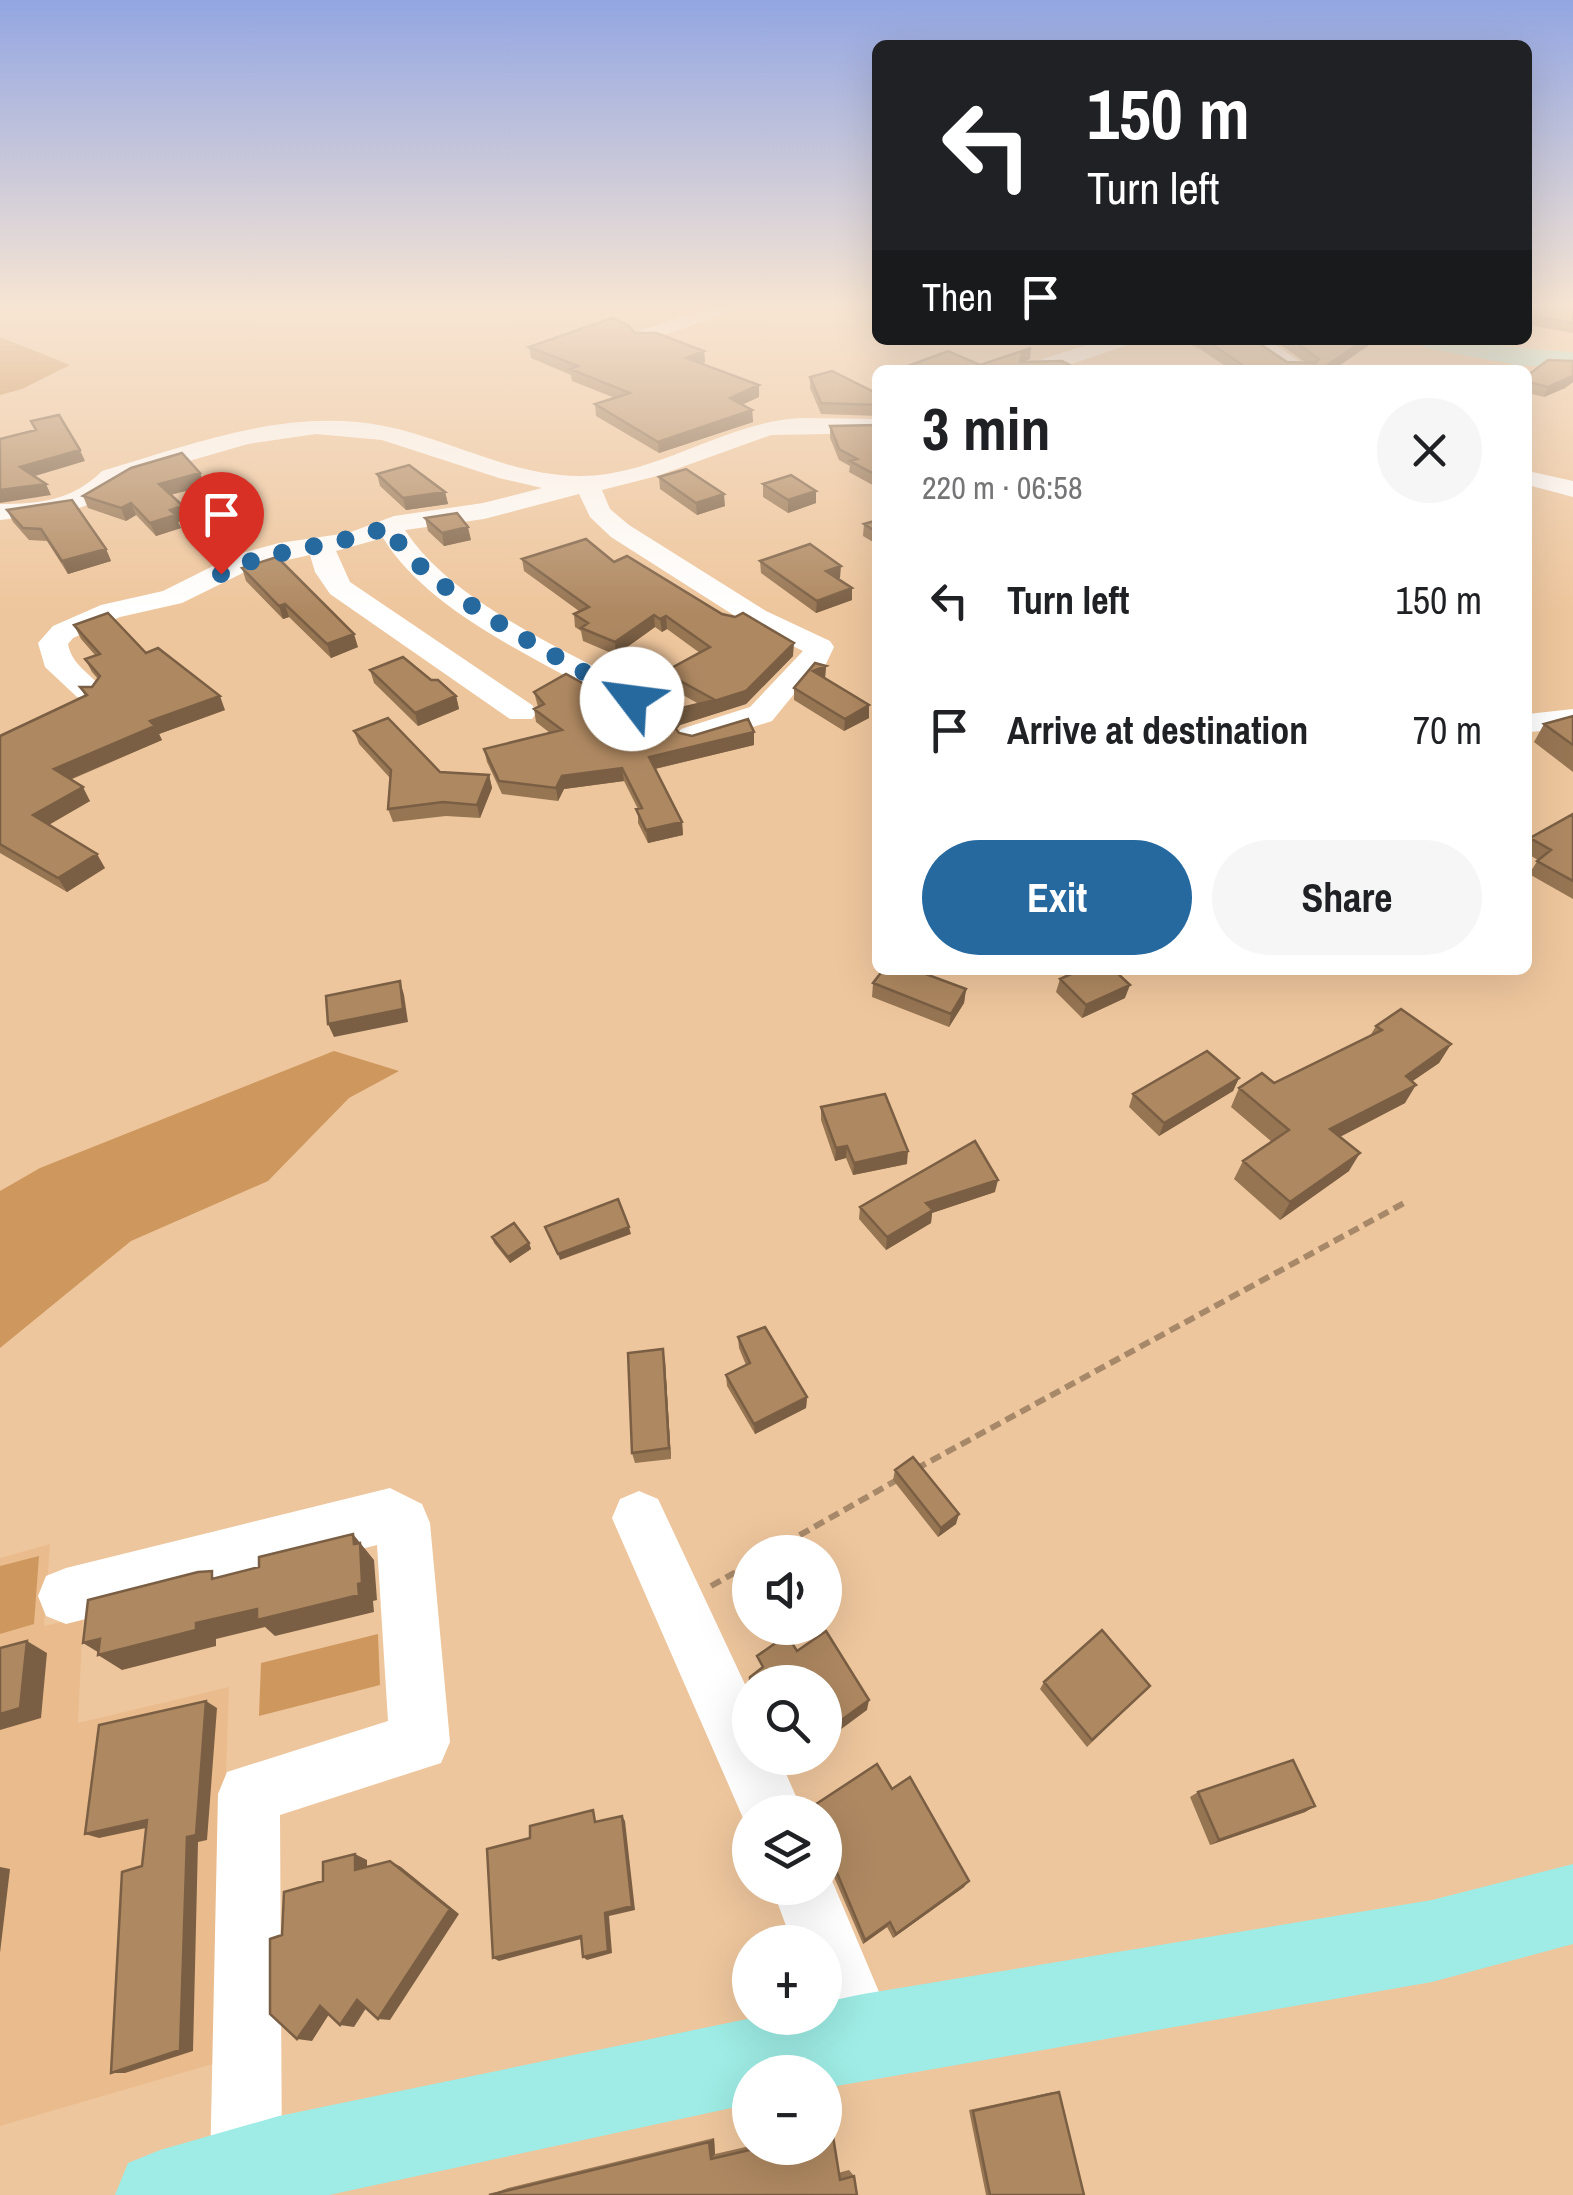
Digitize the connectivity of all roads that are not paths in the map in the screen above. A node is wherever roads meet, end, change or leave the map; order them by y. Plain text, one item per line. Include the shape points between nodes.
1 (872, 426) edge
2 (1532, 479) edge
3 (587, 484) junction
4 (1573, 490) edge
5 (0, 512) edge
6 (389, 526) junction
7 (321, 547) junction
8 (88, 690) edge
9 (632, 699) dead end
10 (521, 712) dead end
11 (1573, 719) edge
12 (1532, 723) edge
13 (692, 736) edge
14 (639, 1518) dead end
15 (66, 1596) dead end
16 (764, 1795) edge
17 (1573, 1904) edge
18 (811, 1905) edge
19 (863, 2037) junction
20 (246, 2170) junction
21 (160, 2195) edge

1 - 3 street via 762,429
2 - 4 street
3 - 5 street via 515,476 384,433 322,426 278,430 111,476 101,490 54,509
3 - 6 street via 484,511
3 - 13 street via 599,512 620,531 756,617 819,647 760,714
6 - 7 street
6 - 9 street via 420,570
7 - 8 street via 245,561 172,596 63,632 53,643 56,661
7 - 10 street via 340,588
11 - 12 street
14 - 16 street
15 - 20 street via 390,1515 403,1522 420,1742 249,1794
17 - 19 main road via 1432,1940
18 - 19 street
19 - 20 main road
20 - 21 main road

